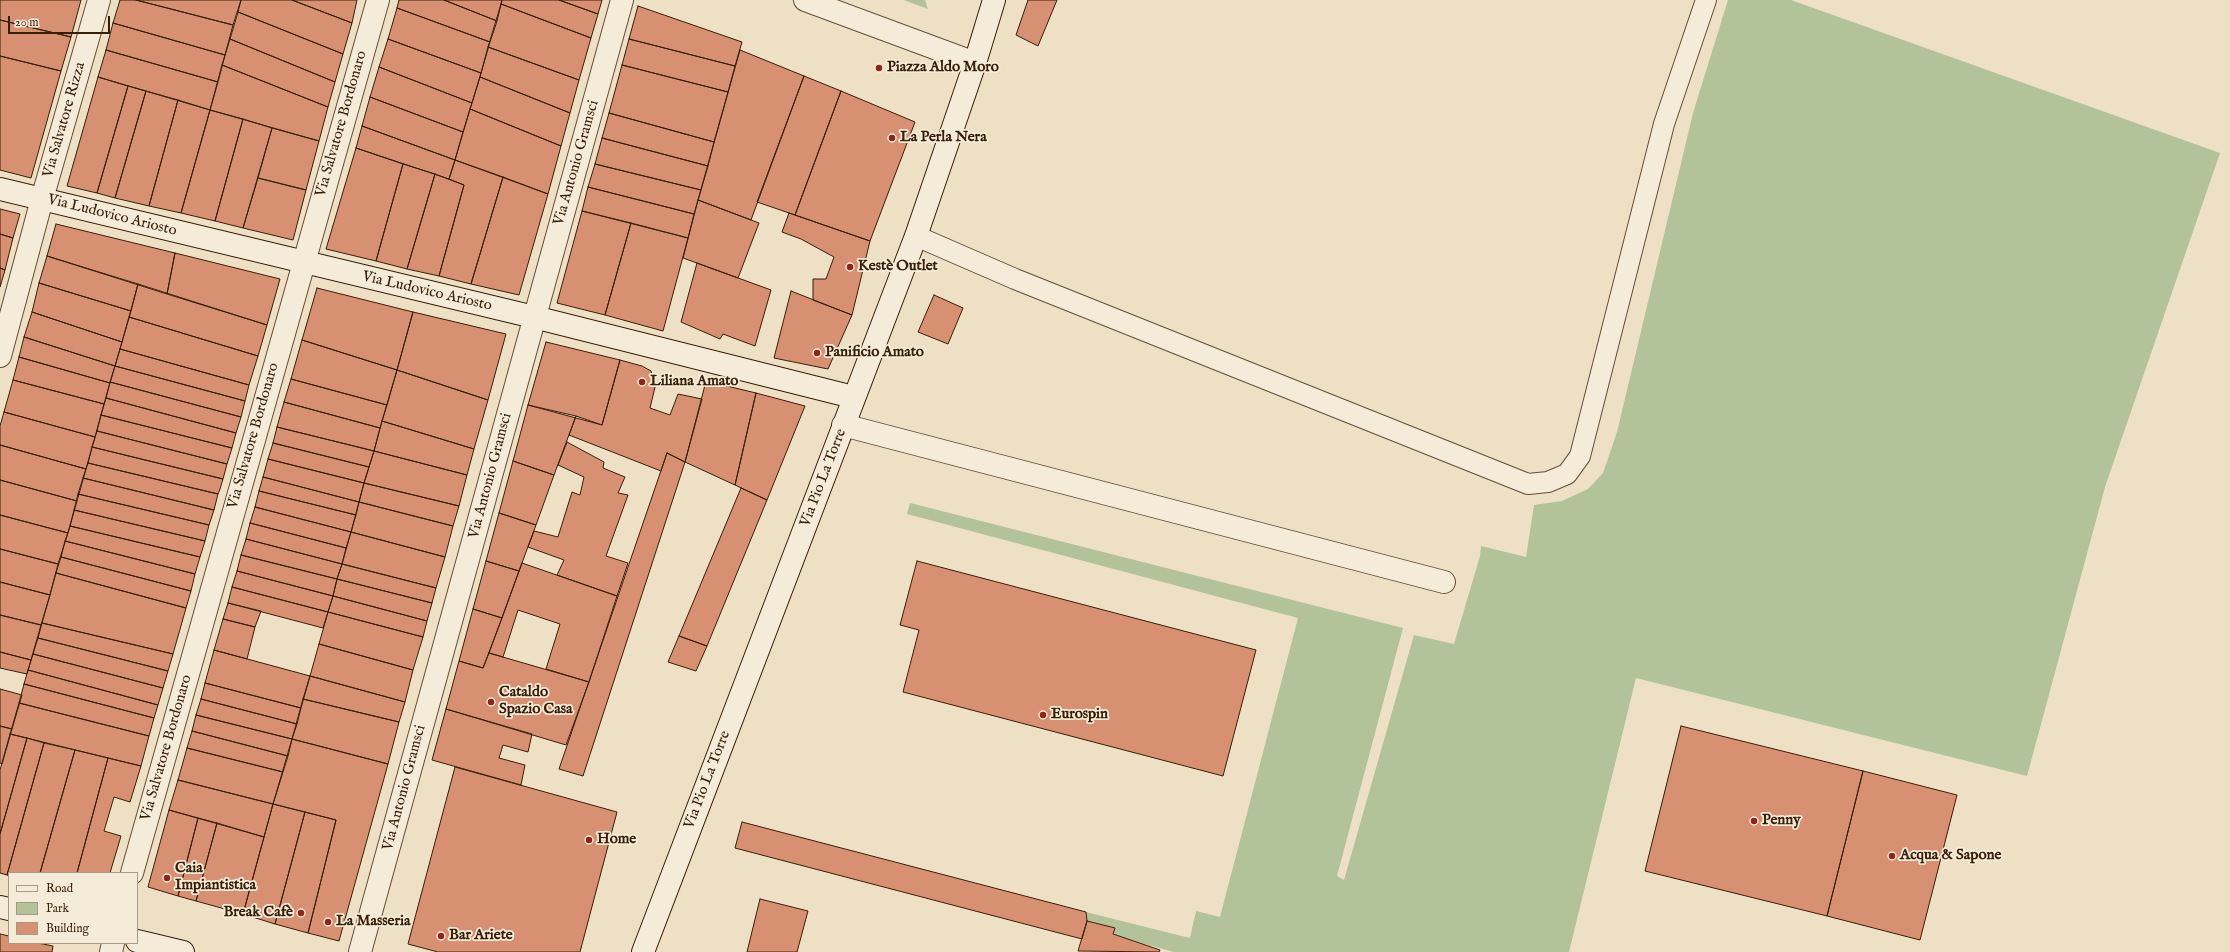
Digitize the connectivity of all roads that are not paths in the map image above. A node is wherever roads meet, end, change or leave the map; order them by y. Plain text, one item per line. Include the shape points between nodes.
1 (99, 0) edge
2 (378, 0) edge
3 (622, 0) edge
4 (804, 0) edge
5 (994, 0) edge
6 (1706, 0) edge
7 (975, 63) junction
8 (0, 189) edge
9 (42, 199) junction
10 (916, 236) junction
11 (303, 263) junction
12 (534, 317) junction
13 (0, 356) edge
14 (853, 397) junction
15 (843, 425) junction
16 (1444, 582) dead end
17 (132, 872) edge
18 (138, 941) edge
19 (183, 952) edge
20 (360, 952) edge
21 (643, 952) edge

1 - 9 street, Via Salvatore Rizza
2 - 11 street, Via Salvatore Bordonaro
3 - 12 street, Via Antonio Gramsci
4 - 7 street
5 - 7 street, Via Pio La Torre
6 - 10 lane via 1664,124 1580,456 1567,474 1548,482 1528,484 1022,282
7 - 10 street, Via Pio La Torre
8 - 9 street, Via Ludovico Ariosto
9 - 11 street, Via Ludovico Ariosto
9 - 13 street, Via Salvatore Rizza
10 - 14 street, Via Pio La Torre
11 - 12 street, Via Ludovico Ariosto
11 - 17 street, Via Salvatore Bordonaro
12 - 14 street, Via Ludovico Ariosto
12 - 20 street, Via Antonio Gramsci
14 - 15 street, Via Pio La Torre
15 - 16 street
15 - 21 street, Via Pio La Torre
18 - 19 street

